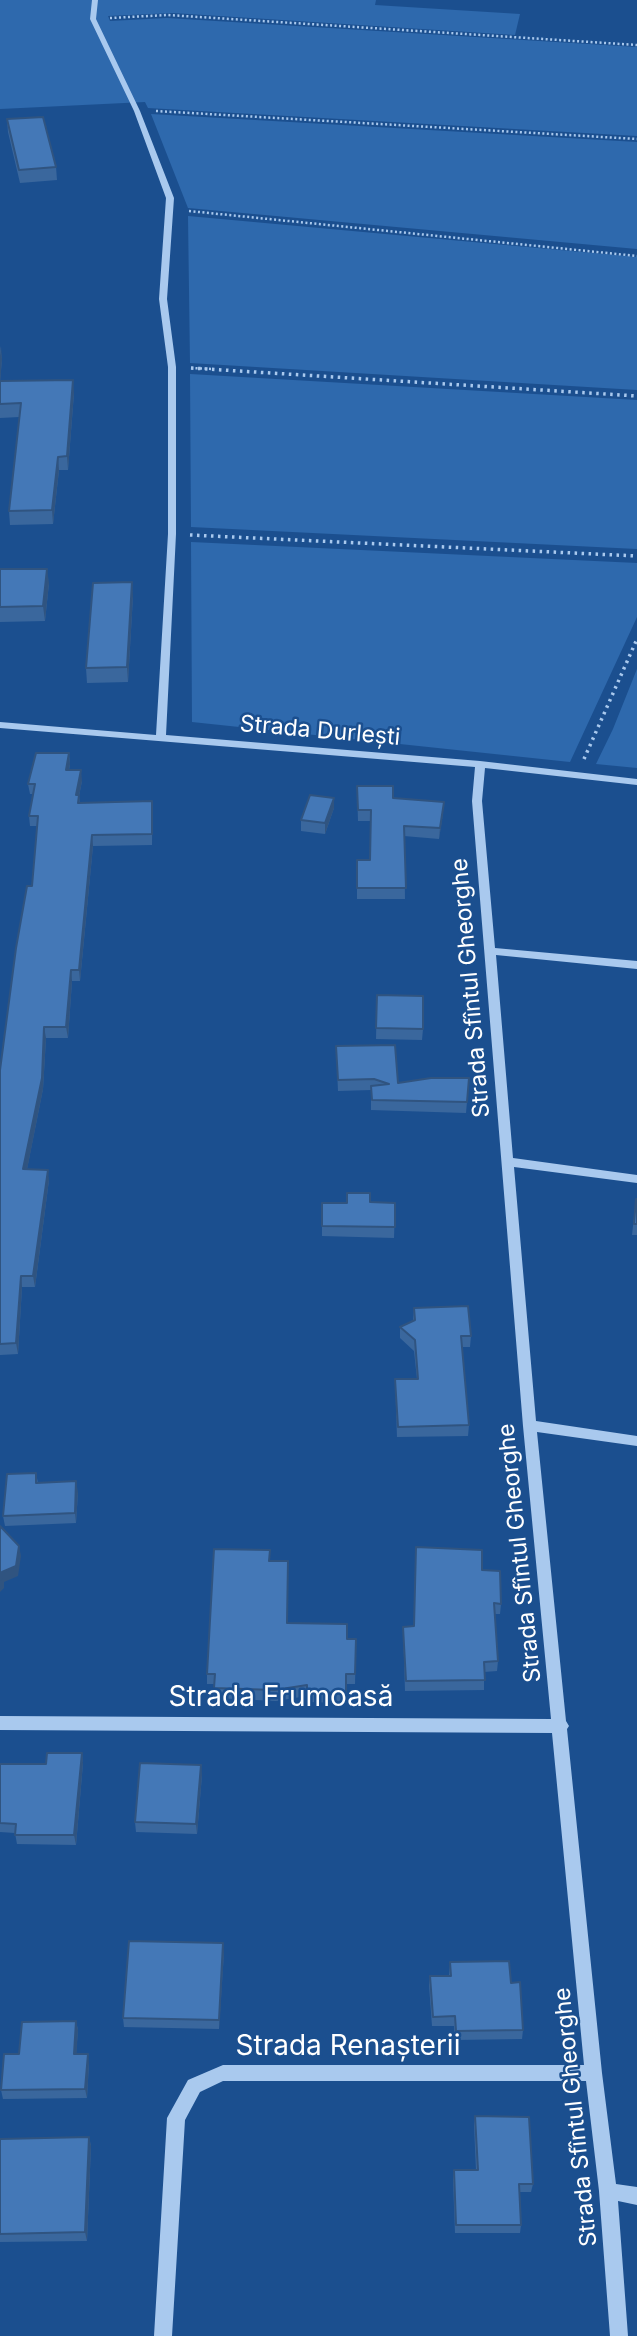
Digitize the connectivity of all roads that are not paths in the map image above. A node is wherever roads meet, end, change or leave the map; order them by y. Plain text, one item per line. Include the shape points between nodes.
1 (95, 0) edge
2 (0, 725) edge
3 (161, 737) junction
4 (480, 764) junction
5 (637, 782) edge
6 (491, 951) junction
7 (637, 965) edge
8 (508, 1162) junction
9 (637, 1179) edge
10 (530, 1426) junction
11 (637, 1441) edge
12 (0, 1723) edge
13 (561, 1726) junction
14 (593, 2073) junction
15 (608, 2191) junction
16 (637, 2196) edge
17 (163, 2336) edge
18 (619, 2336) edge

1 - 3 street via 93,19 137,111 170,198 163,299 172,367 172,534
2 - 3 street, Strada Durlești
3 - 4 street, Strada Durlești
4 - 5 street, Strada Durlești
4 - 6 street, Strada Sfîntul Gheorghe via 477,800
6 - 7 street
6 - 8 street, Strada Sfîntul Gheorghe
8 - 9 street
8 - 10 street, Strada Sfîntul Gheorghe
10 - 11 street
10 - 13 street, Strada Sfîntul Gheorghe
12 - 13 street, Strada Frumoasă
13 - 14 street, Strada Sfîntul Gheorghe
14 - 15 street, Strada Sfîntul Gheorghe
14 - 17 street, Strada Renașterii via 223,2073 194,2085 176,2118
15 - 16 street
15 - 18 street, Strada Sfîntul Gheorghe

